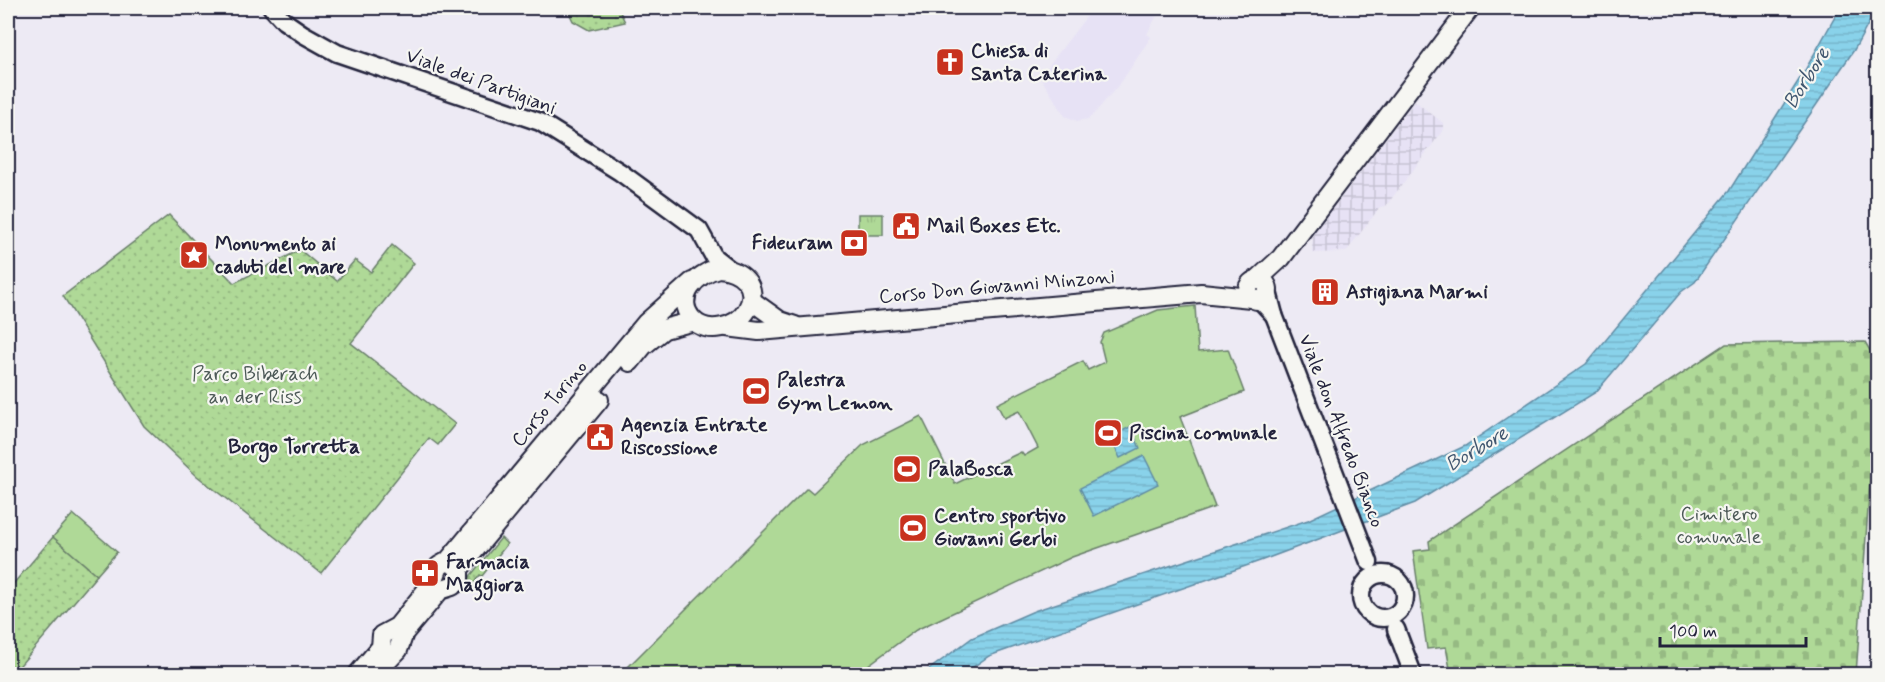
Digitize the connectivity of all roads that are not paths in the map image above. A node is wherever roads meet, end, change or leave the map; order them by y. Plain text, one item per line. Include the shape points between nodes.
1 (272, 8) edge
2 (1470, 8) edge
3 (699, 230) junction
4 (728, 268) junction
5 (696, 279) junction
6 (1259, 290) junction
7 (752, 302) junction
8 (694, 321) junction
9 (727, 327) junction
10 (796, 327) junction
11 (453, 565) junction
12 (1372, 568) junction
13 (1392, 620) junction
14 (387, 651) junction
15 (358, 675) edge
16 (375, 675) edge
17 (1413, 675) edge

1 - 3 street, Viale dei Partigiani via 284,21 337,53 540,122 620,172
2 - 6 main road, Corso Don Giovanni Minzoni
3 - 4 street, Viale dei Partigiani via 714,257
3 - 5 street via 703,258
4 - 5 main road via 708,271
4 - 7 main road via 750,286
5 - 8 main road via 686,302
5 - 11 main road, Corso Torino via 646,323
6 - 10 main road, Corso Don Giovanni Minzoni
6 - 12 street, Viale don Alfredo Bianco via 1274,315
7 - 9 main road via 743,316
7 - 10 main road
8 - 9 main road via 702,326
8 - 11 main road, Corso Torino via 664,328 643,346
9 - 10 main road, Corso Don Giovanni Minzoni via 759,331
11 - 14 main road, Corso Torino via 439,567 433,582 396,627 382,635
12 - 13 street via 1394,577 1403,587 1404,601
12 - 13 street via 1361,589 1362,603 1370,614
13 - 17 street
14 - 15 main road, Corso Torino
14 - 16 main road, Corso Torino

